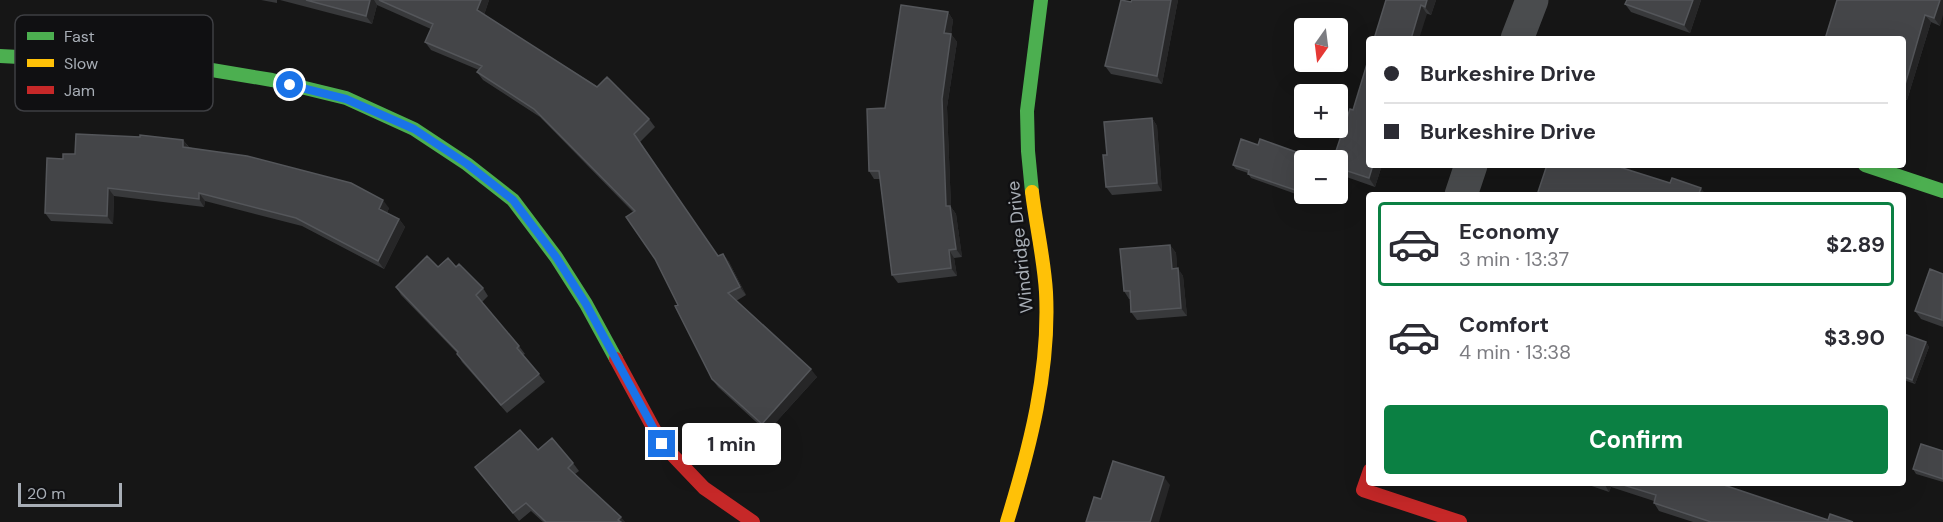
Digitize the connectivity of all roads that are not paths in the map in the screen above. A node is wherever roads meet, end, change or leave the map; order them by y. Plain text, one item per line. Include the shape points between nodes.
1 (1041, 0) edge
2 (1532, 0) edge
3 (1518, 36) edge
4 (0, 56) edge
5 (15, 57) edge
6 (213, 70) edge
7 (1469, 168) edge
8 (1874, 168) edge
9 (1943, 191) edge
10 (1462, 192) edge
11 (1366, 481) edge
12 (753, 522) edge
13 (1007, 522) edge
14 (1460, 522) edge

1 - 13 street, Windridge Drive via 1030,71 1027,126 1046,290 1044,359 1027,462
2 - 3 street
4 - 5 street
6 - 12 street via 346,99 414,129 513,200 586,304 662,444 704,488
7 - 10 street
8 - 9 street
11 - 14 street via 1363,490

